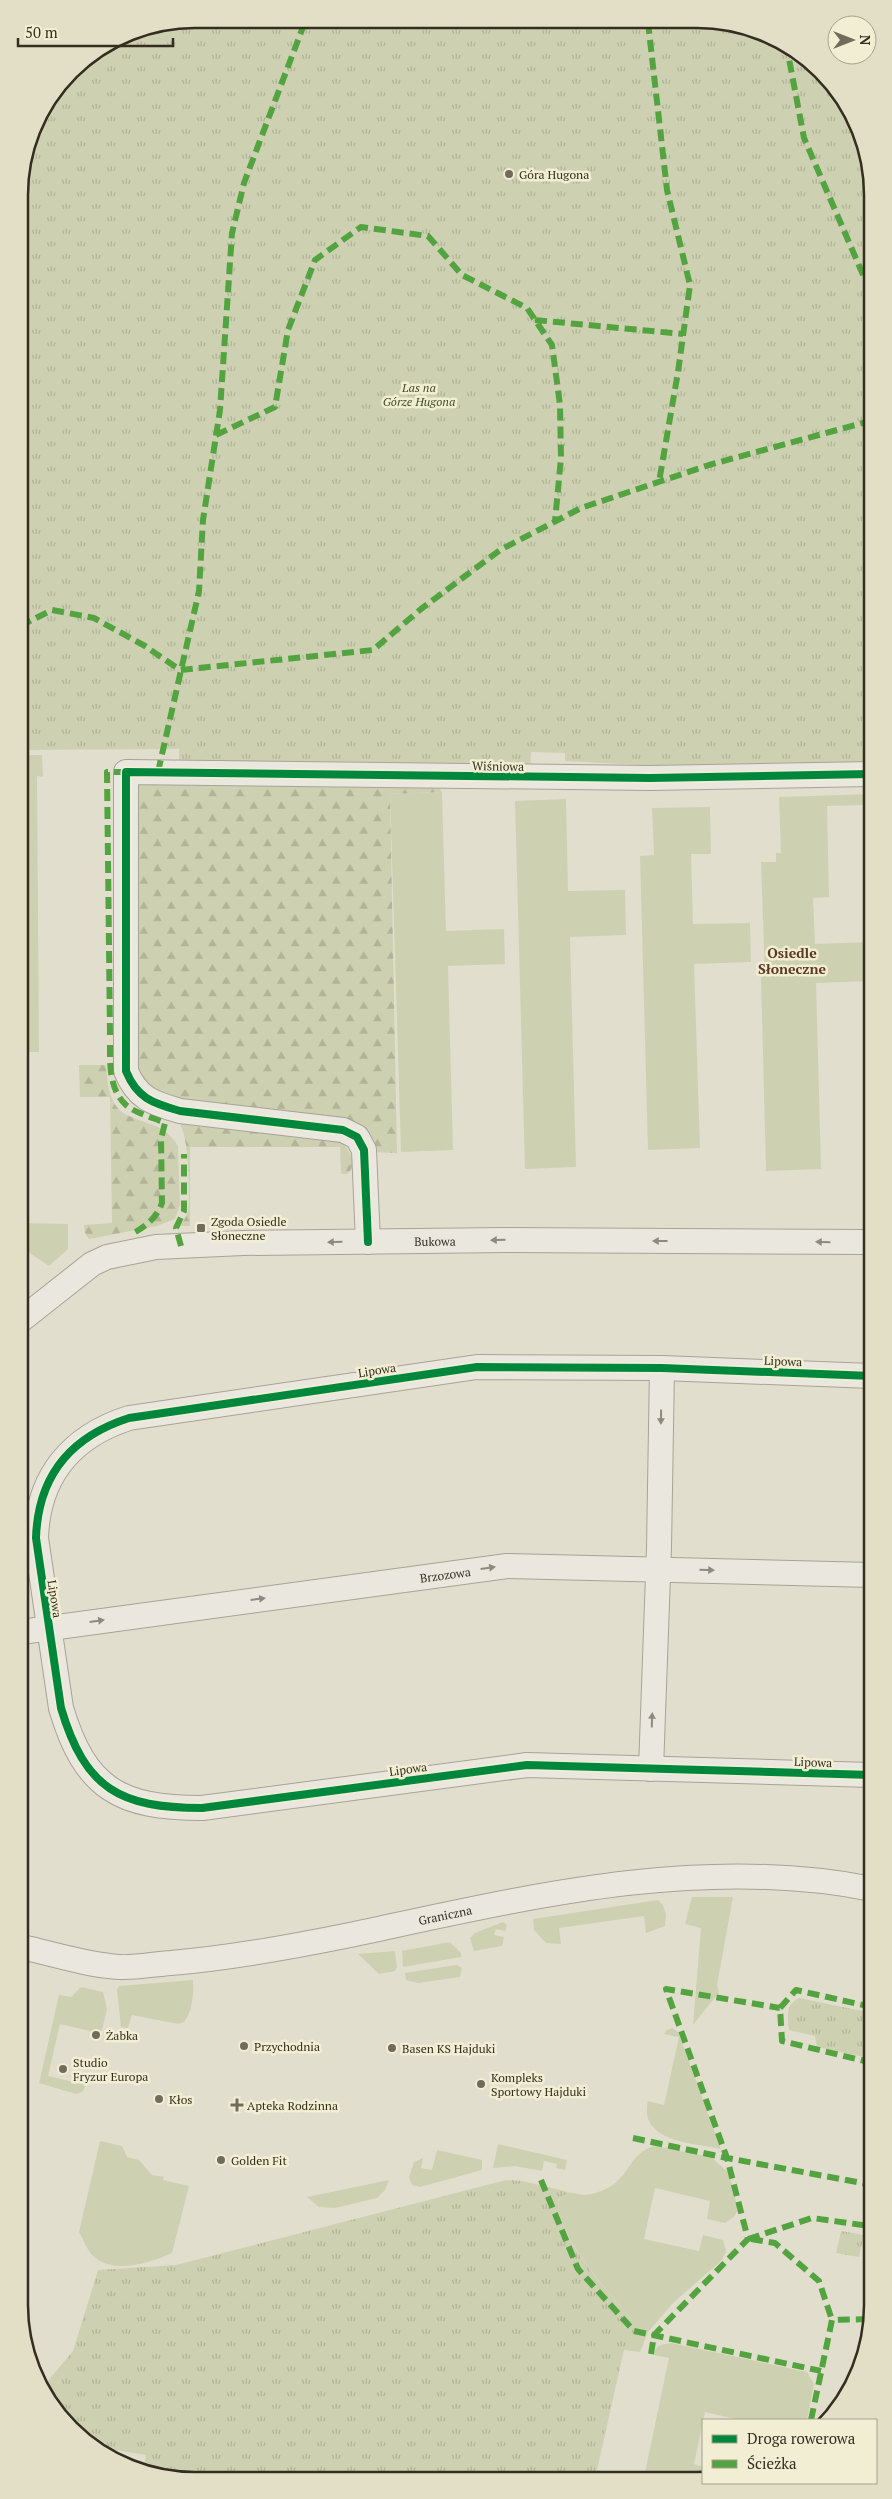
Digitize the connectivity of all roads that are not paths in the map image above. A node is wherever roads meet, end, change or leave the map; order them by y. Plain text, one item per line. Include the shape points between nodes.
1 (865, 774) edge
2 (368, 1242) junction
3 (865, 1242) edge
4 (28, 1314) edge
5 (662, 1368) junction
6 (864, 1376) edge
7 (658, 1568) junction
8 (864, 1575) edge
9 (48, 1628) junction
10 (28, 1631) edge
11 (651, 1769) junction
12 (864, 1775) edge
13 (864, 1888) edge
14 (28, 1948) edge

1 - 2 street, Wiśniowa via 630,778 126,772 126,1071 132,1086 142,1096 180,1111 343,1130 357,1137 364,1150
3 -> 2 street, Bukowa
2 -> 4 street, Bukowa via 196,1245 133,1251 92,1264
5 - 6 street, Lipowa
5 -> 7 street
5 - 9 street, Lipowa via 477,1366 117,1422 76,1447 54,1472 41,1496 36,1538
7 -> 8 street, Brzozowa
9 -> 7 street, Brzozowa via 507,1566
11 -> 7 street
9 - 10 street, Brzozowa
9 - 11 street, Lipowa via 61,1708 78,1752 88,1769 115,1792 148,1805 202,1808 527,1765
11 - 12 street, Lipowa
13 - 14 street, Graniczna via 773,1877 677,1878 519,1901 218,1959 122,1967

